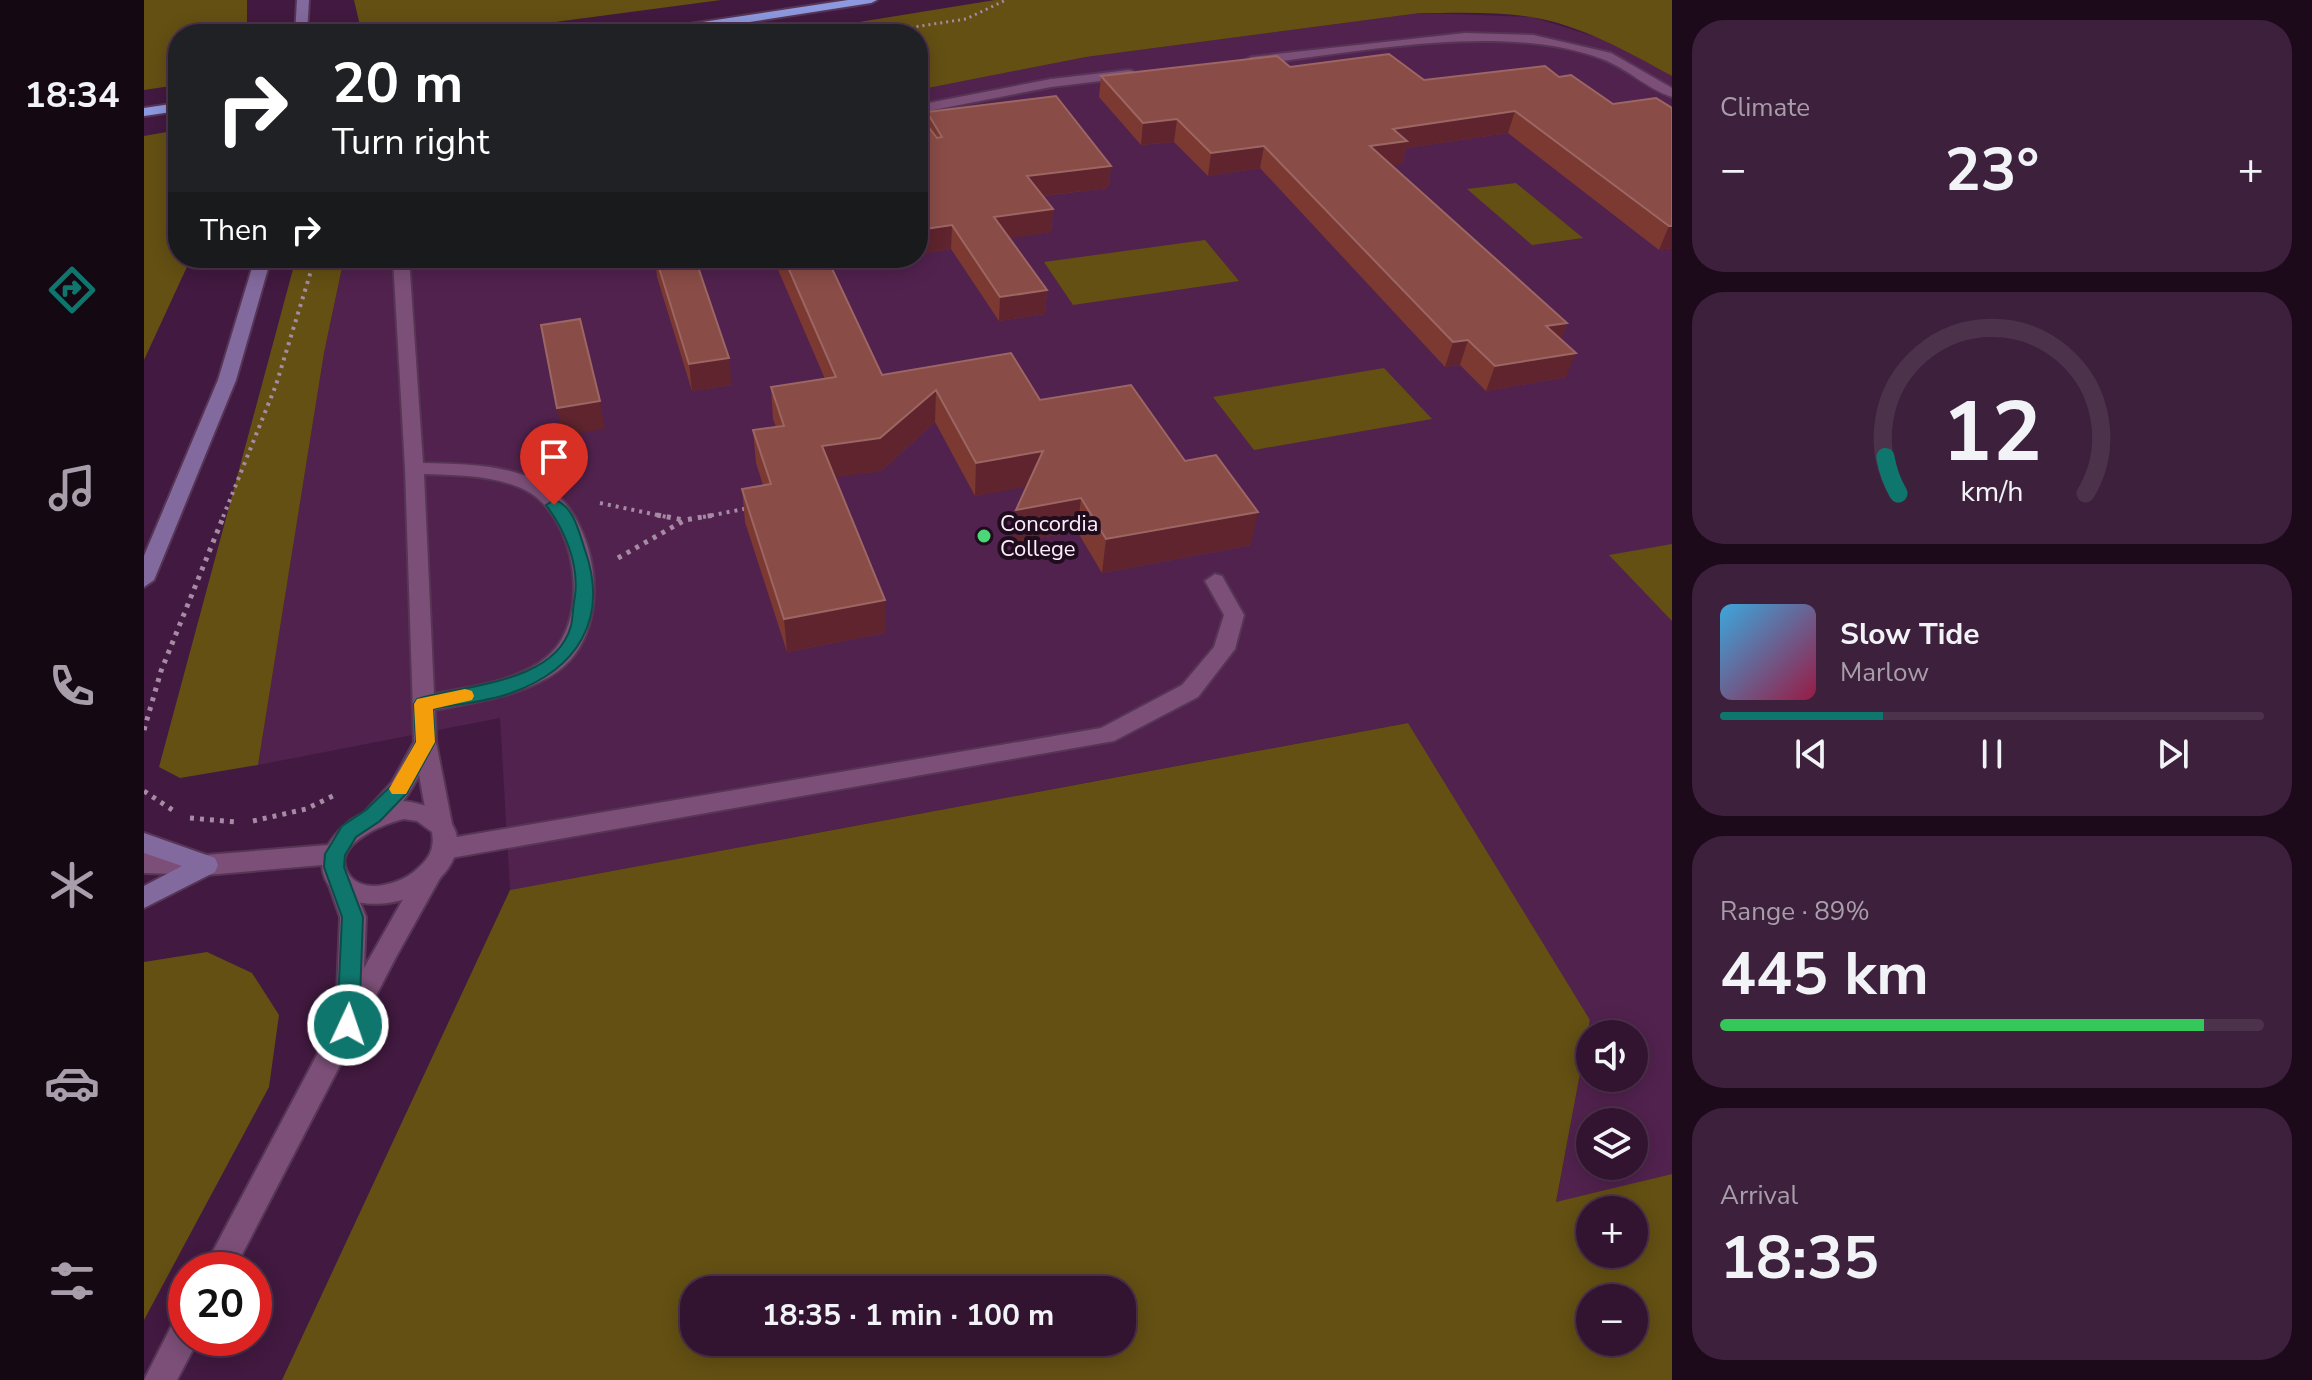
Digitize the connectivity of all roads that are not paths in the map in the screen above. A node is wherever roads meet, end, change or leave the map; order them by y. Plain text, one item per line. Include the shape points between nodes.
1 (303, 0) edge
2 (871, 0) edge
3 (302, 24) edge
4 (714, 24) edge
5 (1242, 62) edge
6 (1147, 72) edge
7 (1672, 93) edge
8 (928, 107) edge
9 (168, 108) edge
10 (144, 112) edge
11 (260, 268) edge
12 (402, 268) edge
13 (414, 468) junction
14 (144, 580) edge
15 (1215, 581) dead end
16 (424, 704) junction
17 (425, 742) junction
18 (373, 816) junction
19 (440, 824) junction
20 (144, 843) edge
21 (335, 854) junction
22 (438, 860) junction
23 (144, 863) edge
24 (206, 865) junction
25 (339, 880) junction
26 (144, 898) edge
27 (348, 1025) junction
28 (228, 1252) edge
29 (172, 1356) edge
30 (159, 1380) edge

1 - 3 main road
2 - 4 highway
5 - 7 street via 1465,37 1533,39 1607,56
6 - 8 street via 1051,83
9 - 10 highway
11 - 14 main road via 227,380
12 - 13 street
13 - 16 street
13 - 16 street via 465,470 544,492 565,517 586,576 579,629 558,661 507,688
15 - 22 street via 1234,615 1224,649 1190,691 1106,735
16 - 17 street
17 - 18 street via 401,788
17 - 19 street
18 - 19 street via 419,811
18 - 21 street via 349,831
19 - 22 street via 444,832
20 - 24 main road
21 - 24 street
21 - 25 street
22 - 25 street via 409,888 382,896 364,895
22 - 27 street
23 - 24 street
24 - 26 main road
25 - 27 street via 353,917
27 - 28 street
29 - 30 street

